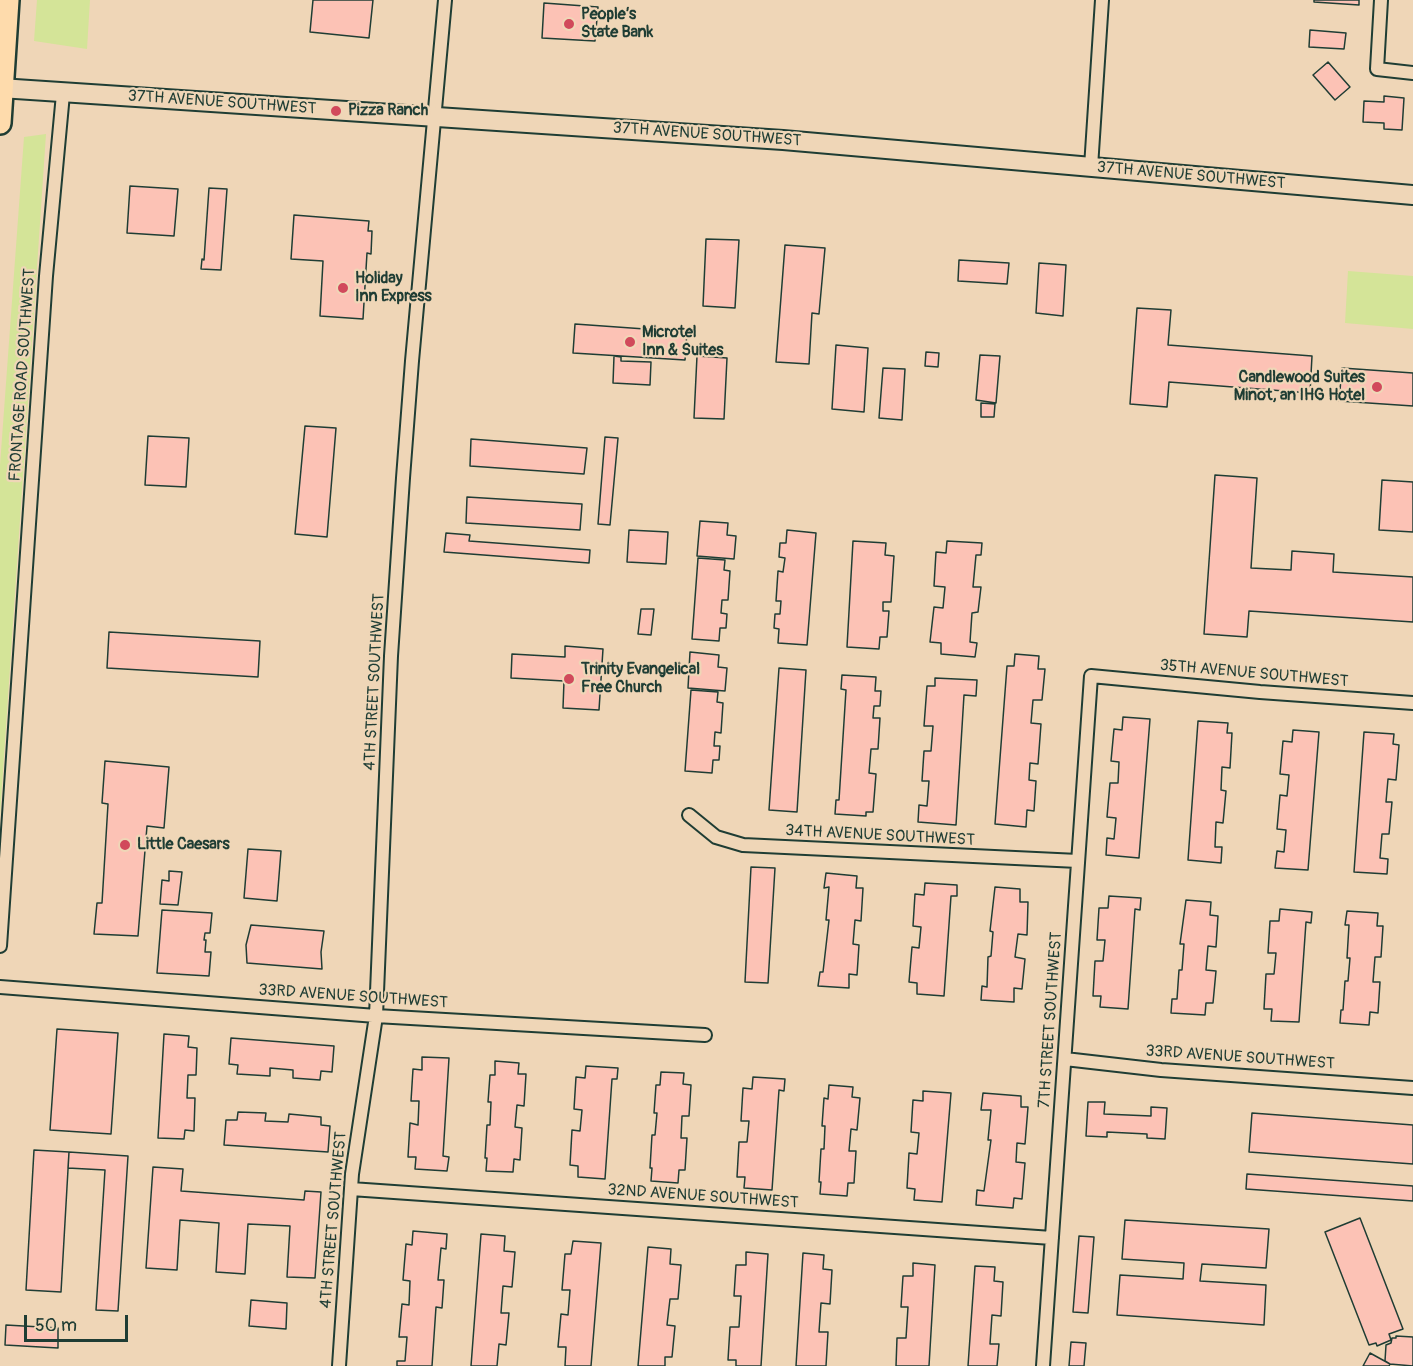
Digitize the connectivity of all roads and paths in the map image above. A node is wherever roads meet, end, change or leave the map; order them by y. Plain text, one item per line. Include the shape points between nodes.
1 (8, 0) edge
2 (444, 0) edge
3 (1102, 0) edge
4 (1381, 0) edge
5 (1413, 73) edge
6 (1, 89) edge
7 (63, 94) junction
8 (435, 117) junction
9 (0, 123) edge
10 (1092, 167) junction
11 (1413, 195) edge
12 (1091, 676) joint
13 (1413, 703) edge
14 (688, 815) dead end
15 (1078, 861) junction
16 (0, 946) edge
17 (0, 987) edge
18 (376, 1016) junction
19 (705, 1035) dead end
20 (1065, 1059) junction
21 (1413, 1088) edge
22 (351, 1189) junction
23 (1052, 1239) junction
24 (339, 1366) edge
25 (1043, 1366) edge

1 - 6 highway
2 - 8 street, 4TH STREET SOUTHWEST
3 - 10 street
4 - 5 street via 1377,69
6 - 7 main road, 37TH AVENUE SOUTHWEST
6 - 9 highway
7 - 8 main road, 37TH AVENUE SOUTHWEST
7 - 16 street, FRONTAGE ROAD SOUTHWEST via 46,276
8 - 10 main road, 37TH AVENUE SOUTHWEST via 783,140
8 - 18 street, 4TH STREET SOUTHWEST via 412,361 392,646
10 - 11 main road, 37TH AVENUE SOUTHWEST
12 - 13 street, 35TH AVENUE SOUTHWEST
12 - 15 street, 7TH STREET SOUTHWEST
14 - 15 street, 34TH AVENUE SOUTHWEST via 716,837 743,845
15 - 20 street, 7TH STREET SOUTHWEST
17 - 18 street, 33RD AVENUE SOUTHWEST
18 - 19 street, 33RD AVENUE SOUTHWEST
18 - 22 street, 4TH STREET SOUTHWEST
20 - 21 street, 33RD AVENUE SOUTHWEST
20 - 23 street, 7TH STREET SOUTHWEST
22 - 23 street, 32ND AVENUE SOUTHWEST
22 - 24 street, 4TH STREET SOUTHWEST
23 - 25 street, 7TH STREET SOUTHWEST

